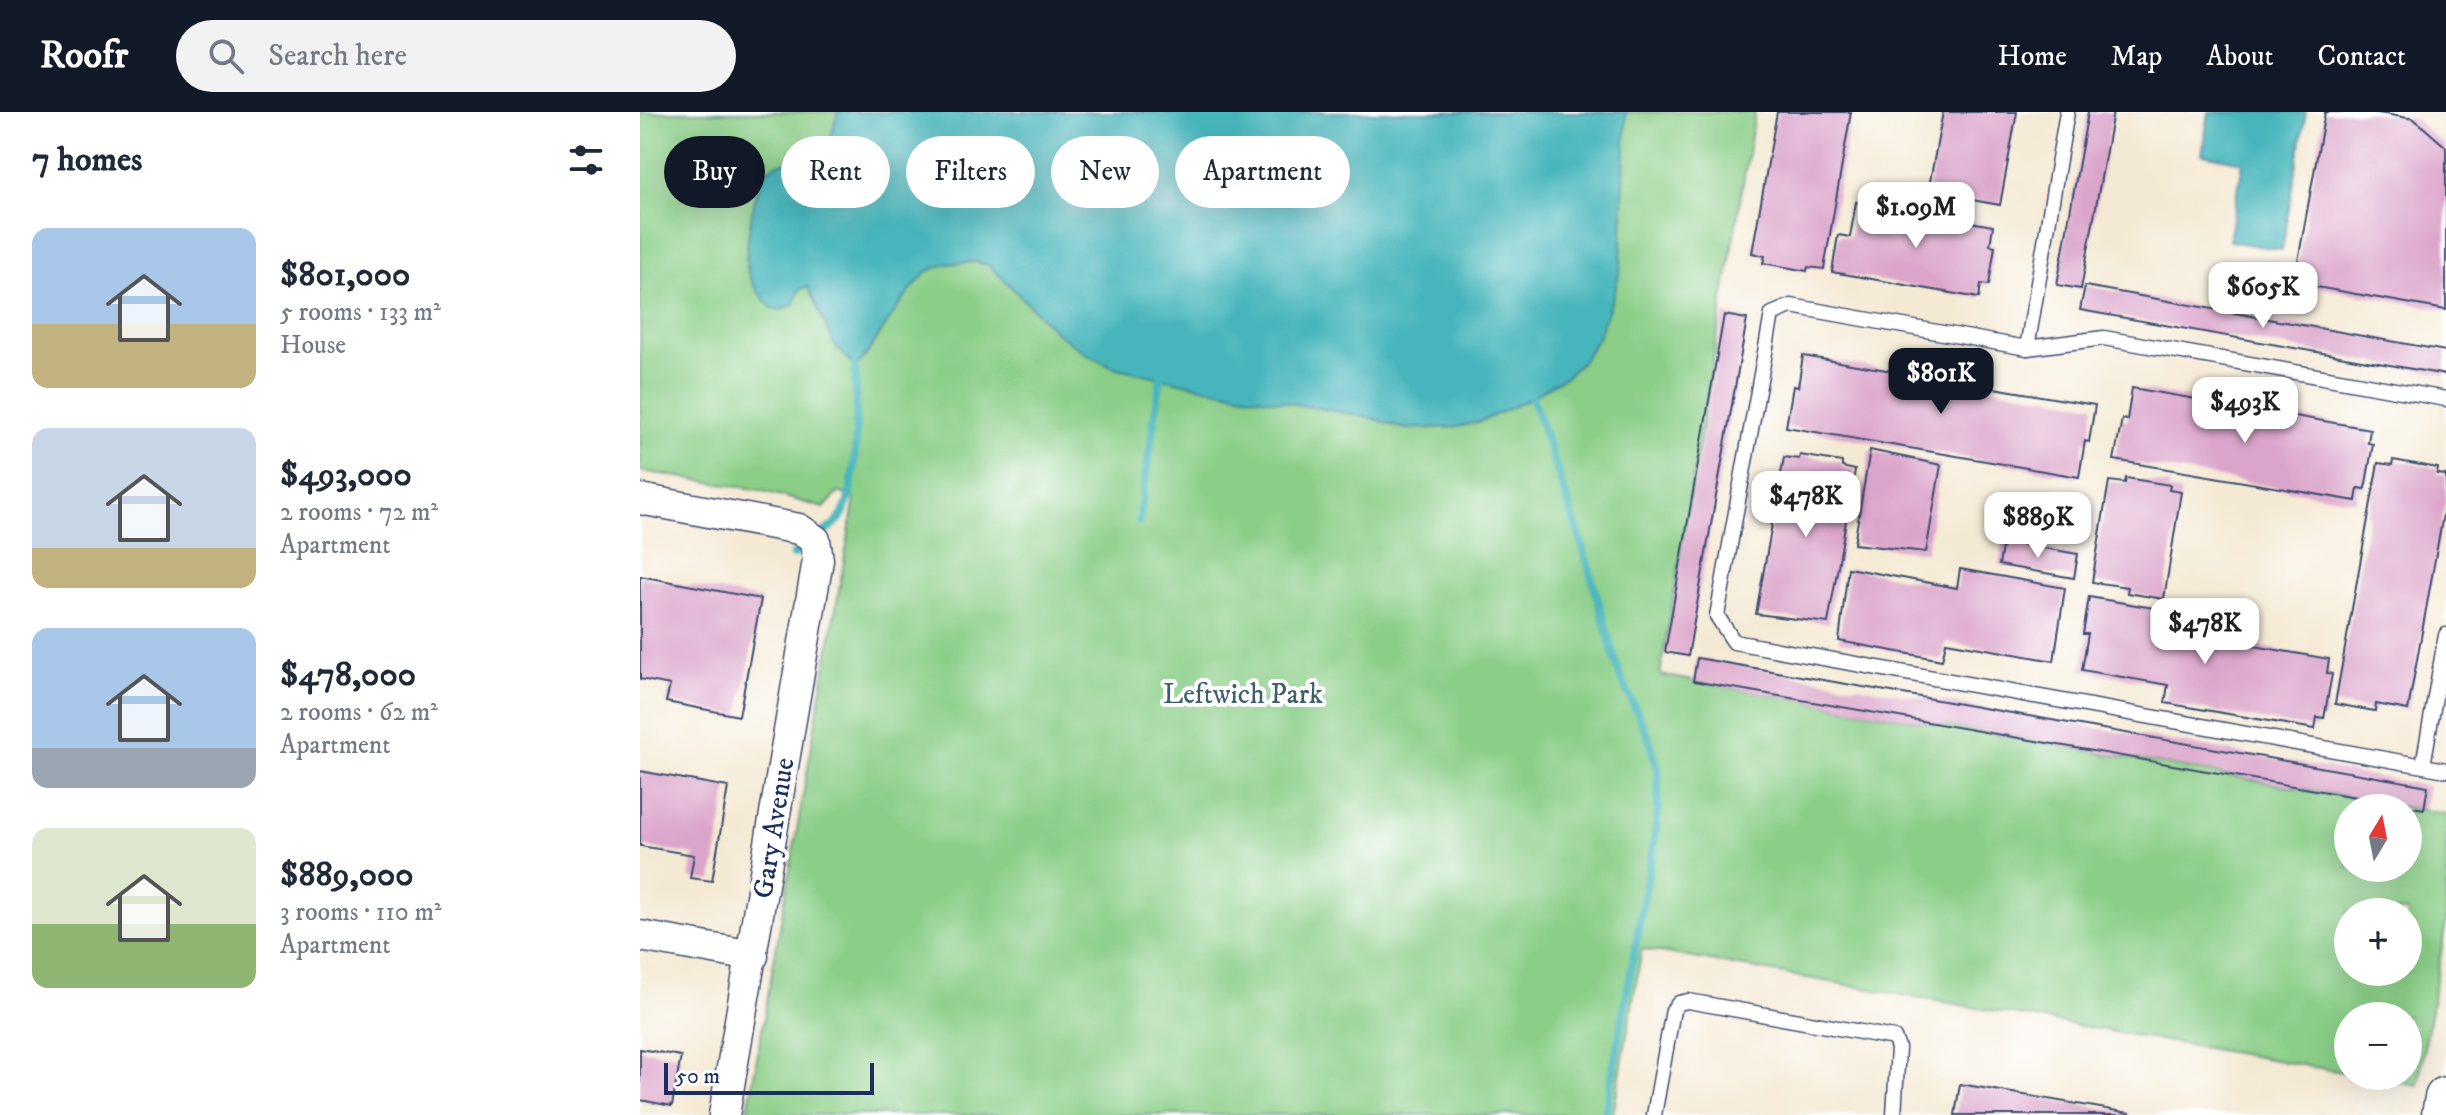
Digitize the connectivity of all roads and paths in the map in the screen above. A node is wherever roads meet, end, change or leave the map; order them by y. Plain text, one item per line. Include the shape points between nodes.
1 (2067, 112) edge
2 (2027, 348) junction
3 (2446, 399) edge
4 (640, 499) edge
5 (2446, 635) edge
6 (2423, 765) junction
7 (2446, 770) edge
8 (640, 936) edge
9 (753, 956) junction
10 (2446, 1098) edge
11 (724, 1115) edge
12 (1654, 1115) edge
13 (1894, 1115) edge
14 (2443, 1115) edge

1 - 2 lane
2 - 3 lane via 2104,338
2 - 6 lane via 1791,306 1772,314 1717,616 1734,642
4 - 9 street, Gary Avenue via 799,529 815,540 818,560
5 - 6 lane
6 - 7 lane
8 - 9 street
9 - 11 street, Gary Avenue
10 - 14 street
12 - 13 lane via 1673,1010 1688,1001 1894,1038

